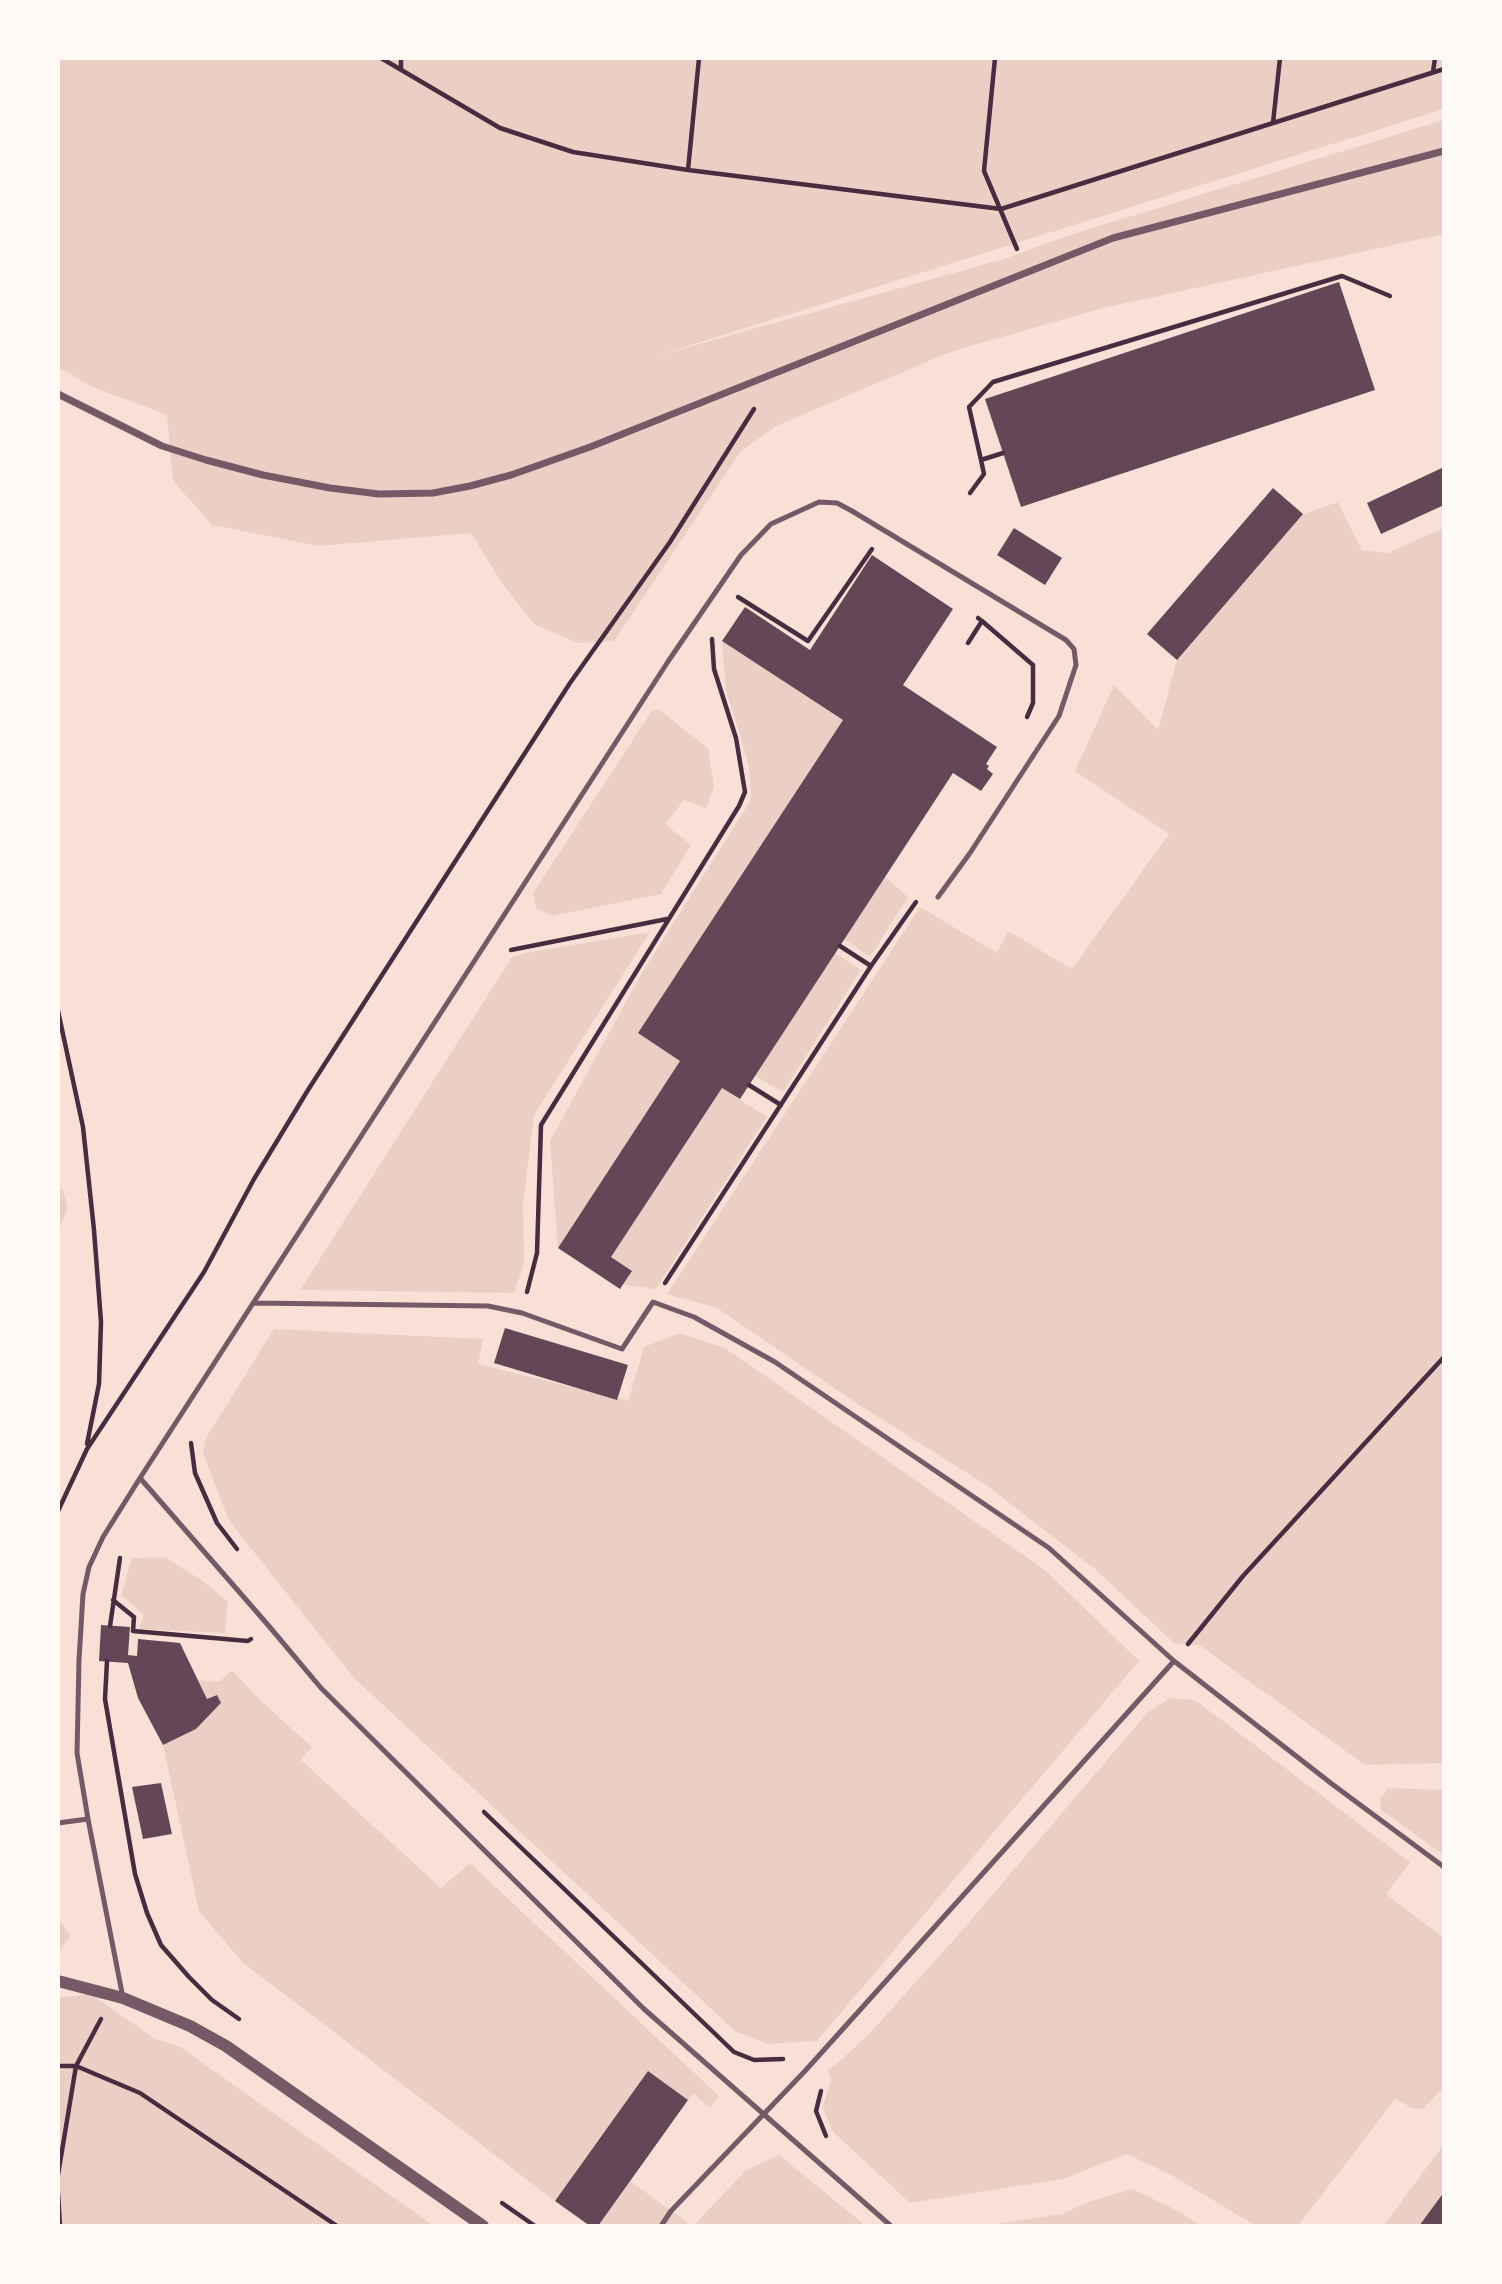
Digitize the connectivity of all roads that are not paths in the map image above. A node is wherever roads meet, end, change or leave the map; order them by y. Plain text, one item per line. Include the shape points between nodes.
1 (1444, 151) edge
2 (58, 394) edge
3 (938, 897) road end
4 (253, 1303) junction
5 (140, 1478) junction
6 (1174, 1661) junction
7 (88, 1819) junction
8 (58, 1823) edge
9 (1444, 1867) edge
10 (58, 1981) edge
11 (123, 1998) junction
12 (764, 2114) junction
13 (482, 2226) edge
14 (661, 2226) edge
15 (891, 2226) edge

1 - 2 street via 1113,239 550,461 433,493 379,494 330,488 206,460 162,446
3 - 4 lane via 1059,716 1076,665 1074,649 852,511 837,503 819,502 771,524 741,555
4 - 5 lane
4 - 6 lane via 488,1306 522,1313 622,1349 653,1302 694,1317 775,1362 1049,1548
5 - 7 lane via 103,1537 83,1594 77,1753
5 - 12 lane via 321,1688 634,1999
6 - 9 lane
6 - 12 lane
7 - 8 lane
7 - 11 lane
10 - 11 street
11 - 13 street via 226,2046
12 - 14 lane
12 - 15 lane

